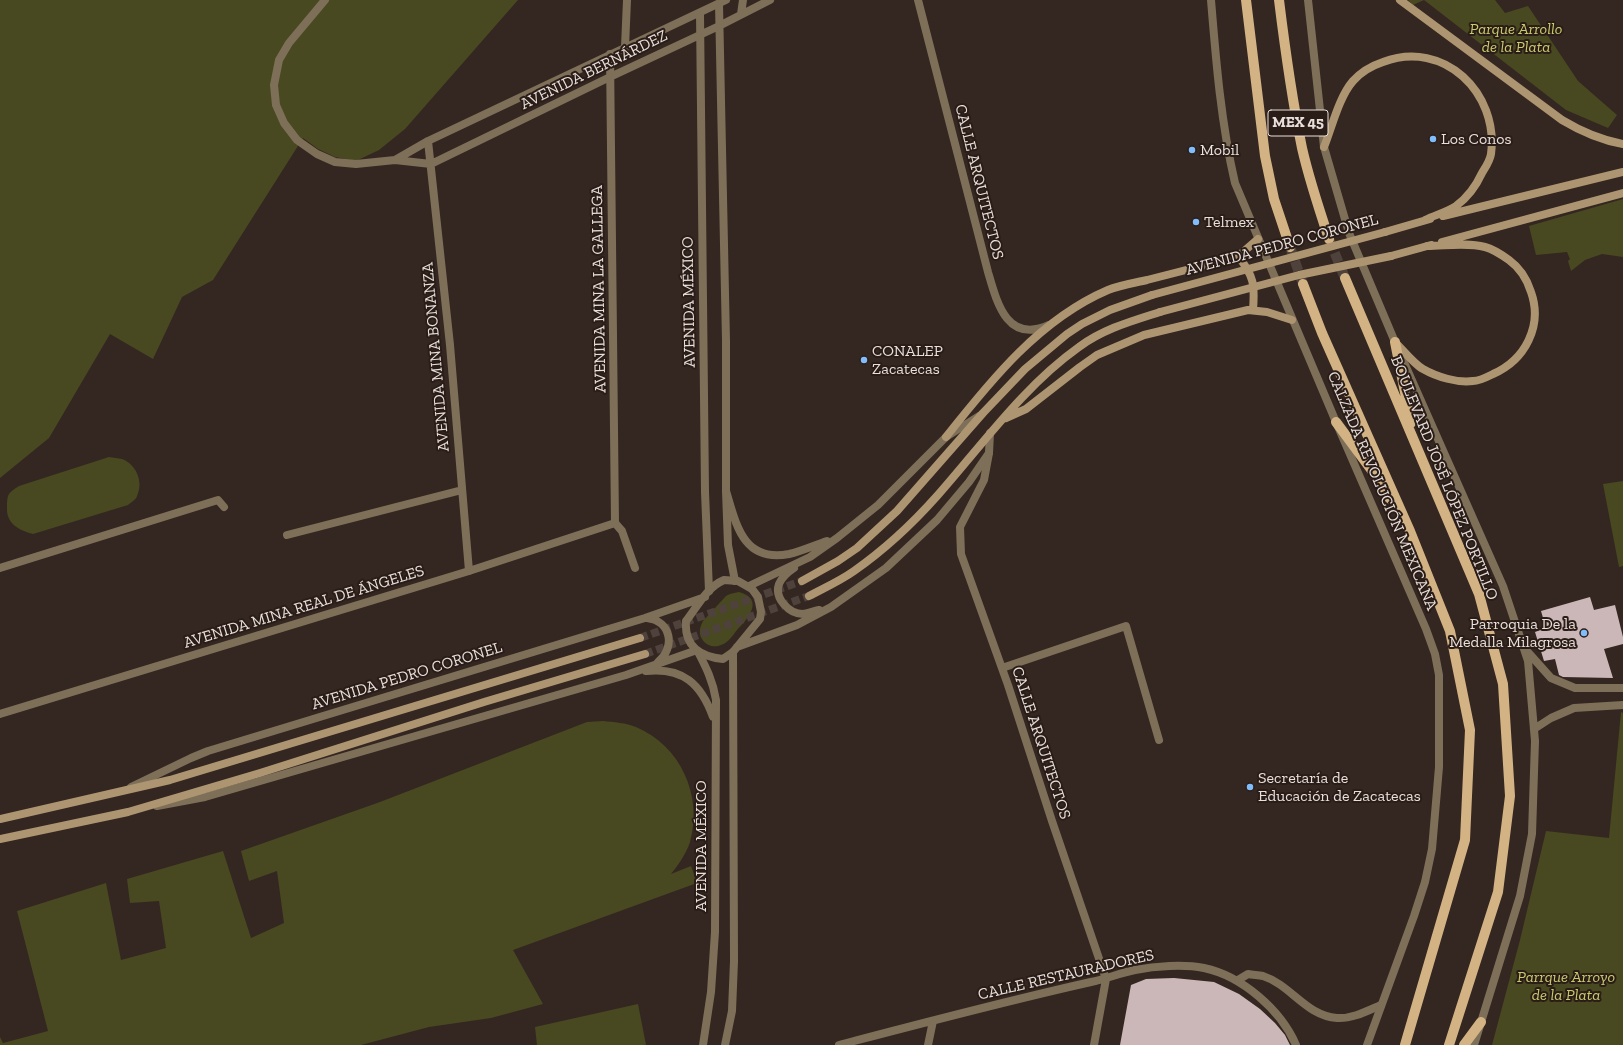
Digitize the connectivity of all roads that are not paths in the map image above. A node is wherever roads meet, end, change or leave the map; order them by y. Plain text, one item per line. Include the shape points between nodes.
1 (325, 0) edge
2 (627, 0) edge
3 (726, 0) edge
4 (743, 0) edge
5 (770, 0) edge
6 (918, 0) edge
7 (1210, 0) edge
8 (1246, 0) edge
9 (1308, 0) edge
10 (1400, 0) edge
11 (1279, 2) edge
12 (719, 4) junction
13 (700, 13) junction
14 (741, 14) junction
15 (719, 26) junction
16 (700, 34) junction
17 (625, 47) junction
18 (610, 54) junction
19 (610, 77) junction
20 (428, 141) junction
21 (1623, 144) edge
22 (1324, 147) junction
23 (395, 160) junction
24 (431, 164) junction
25 (1623, 172) edge
26 (1623, 193) edge
27 (1425, 220) junction
28 (1258, 239) junction
29 (1329, 239) tunnel mouth
30 (1427, 246) junction
31 (1290, 247) tunnel mouth
32 (1238, 256) junction
33 (1344, 278) tunnel mouth
34 (1303, 284) tunnel mouth
35 (1253, 310) junction
36 (1292, 320) junction
37 (1053, 323) junction
38 (1395, 342) junction
39 (983, 413) junction
40 (1002, 420) junction
41 (1336, 422) junction
42 (990, 433) junction
43 (946, 437) junction
44 (1416, 444) junction
45 (990, 452) junction
46 (462, 490) junction
47 (726, 490) junction
48 (224, 507) dead end
49 (615, 523) junction
50 (1410, 531) junction
51 (287, 535) dead end
52 (837, 538) junction
53 (810, 557) junction
54 (0, 568) edge
55 (635, 568) dead end
56 (468, 571) junction
57 (735, 581) junction
58 (802, 581) tunnel mouth
59 (749, 586) junction
60 (707, 594) junction
61 (809, 596) tunnel mouth
62 (831, 607) junction
63 (645, 618) junction
64 (640, 638) tunnel mouth
65 (1524, 647) junction
66 (735, 649) junction
67 (696, 650) junction
68 (644, 654) tunnel mouth
69 (646, 668) junction
70 (1002, 668) junction
71 (626, 675) junction
72 (1623, 688) edge
73 (1623, 705) edge
74 (0, 714) edge
75 (715, 723) junction
76 (1534, 729) junction
77 (1159, 740) dead end
78 (122, 792) junction
79 (128, 812) junction
80 (18, 815) junction
81 (0, 819) edge
82 (0, 822) edge
83 (0, 839) edge
84 (1106, 979) junction
85 (1238, 980) junction
86 (1381, 1005) junction
87 (933, 1021) junction
88 (1481, 1022) junction
89 (704, 1045) edge
90 (725, 1045) edge
91 (839, 1045) edge
92 (928, 1045) edge
93 (1094, 1045) edge
94 (1296, 1045) edge
95 (1367, 1045) edge
96 (1405, 1045) edge
97 (1449, 1045) edge
98 (1464, 1045) edge
99 (1474, 1045) edge

1 - 23 street via 289,43 279,60 274,85 276,105 284,123 297,140 317,154 335,162 356,164
2 - 17 street
3 - 12 street, AVENIDA BERNÁRDEZ
4 - 14 street
5 - 14 street, AVENIDA BERNÁRDEZ
6 - 37 street, CALLE ARQUITECTOS via 997,303 1006,318 1019,328 1029,330
7 - 28 street, CALZADA REVOLUCIÓN MEXICANA via 1221,111 1228,150 1235,183
8 - 31 main road, MEX 45 via 1264,156 1274,199
9 - 22 street
10 - 21 main road via 1562,120 1580,131
11 - 29 main road, MEX 45 via 1302,148
12 - 13 street, AVENIDA BERNÁRDEZ
12 - 15 street
13 - 16 street, AVENIDA MÉXICO
13 - 17 street, AVENIDA BERNÁRDEZ
14 - 15 street, AVENIDA BERNÁRDEZ
15 - 16 street, AVENIDA BERNÁRDEZ
15 - 47 street
16 - 19 street, AVENIDA BERNÁRDEZ
16 - 60 street, AVENIDA MÉXICO
17 - 18 street, AVENIDA BERNÁRDEZ
18 - 19 street, AVENIDA MINA LA GALLEGA
18 - 20 street, AVENIDA BERNÁRDEZ
19 - 24 street, AVENIDA BERNÁRDEZ
19 - 49 street, AVENIDA MINA LA GALLEGA
20 - 23 street, AVENIDA BERNÁRDEZ
20 - 24 street, AVENIDA MINA BONANZA
22 - 27 main road via 1345,92 1362,72 1374,65 1404,56 1421,56 1449,66 1476,90 1484,104 1490,123 1491,156 1475,187 1456,206
22 - 38 street via 1349,233
23 - 24 street
24 - 46 street, AVENIDA MINA BONANZA
25 - 27 main road, AVENIDA PEDRO CORONEL
26 - 30 main road, AVENIDA PEDRO CORONEL
27 - 39 main road, AVENIDA PEDRO CORONEL, bridge via 1152,295 1110,310 1067,334 1025,369
28 - 32 main road
28 - 36 street, CALZADA REVOLUCIÓN MEXICANA
30 - 38 main road via 1485,247 1513,263 1528,284 1535,309 1529,340 1510,365 1482,380 1472,382 1446,379 1422,369
30 - 40 main road, AVENIDA PEDRO CORONEL, bridge via 1299,275 1160,312 1112,328 1080,346 1054,367
32 - 35 main road via 1249,270 1254,289
32 - 37 main road via 1110,289 1088,299
33 - 44 main road, BOULEVARD JOSÉ LÓPEZ PORTILLO
34 - 50 main road via 1322,333
35 - 36 main road
35 - 40 main road via 1144,335 1097,355 1026,409
36 - 41 street, CALZADA REVOLUCIÓN MEXICANA
37 - 43 main road via 1006,365
38 - 44 main road
38 - 65 street via 1503,586
39 - 43 street, AVENIDA PEDRO CORONEL
39 - 58 main road, AVENIDA PEDRO CORONEL via 897,511 857,548 838,562
40 - 42 main road, AVENIDA PEDRO CORONEL
41 - 50 main road via 1373,472
41 - 86 street, CALZADA REVOLUCIÓN MEXICANA via 1426,629 1439,675 1439,767 1432,849 1414,916
42 - 45 street
42 - 61 main road, AVENIDA PEDRO CORONEL via 936,497 905,528 854,572
43 - 52 street, AVENIDA PEDRO CORONEL via 878,505
44 - 97 main road, BOULEVARD JOSÉ LÓPEZ PORTILLO via 1479,594 1503,684 1510,796 1498,892
45 - 62 street via 969,482 914,543 886,568
45 - 70 street, CALLE ARQUITECTOS via 984,480 960,527 961,554
46 - 51 street
46 - 56 street, AVENIDA MINA BONANZA
47 - 52 street via 740,533 745,541 762,554 790,554
47 - 57 street via 728,545
48 - 54 street via 218,500
49 - 55 street via 622,531
49 - 56 street, AVENIDA MINA REAL DE ÁNGELES
50 - 96 main road via 1450,631 1470,730 1465,840
52 - 53 street, AVENIDA PEDRO CORONEL
53 - 59 street, AVENIDA PEDRO CORONEL
53 - 62 street via 781,580 778,586 782,602 787,608 803,614
56 - 74 street, AVENIDA MINA REAL DE ÁNGELES
57 - 59 street
57 - 60 street via 724,580 717,583
59 - 66 street via 758,597 760,619
60 - 63 street, AVENIDA PEDRO CORONEL
60 - 67 street via 686,621 687,636
62 - 66 street via 797,625
63 - 69 street via 659,621 669,638 664,657
63 - 78 street, AVENIDA PEDRO CORONEL via 208,751
64 - 78 main road, AVENIDA PEDRO CORONEL via 226,764
65 - 72 street via 1551,678 1575,688
65 - 76 street via 1528,661
66 - 67 street via 723,659 706,657
66 - 90 street, AVENIDA MÉXICO via 734,961 732,1011
67 - 69 street
67 - 75 street, AVENIDA MÉXICO via 714,686
68 - 79 main road
69 - 71 street
70 - 77 street via 1126,626
70 - 84 street, CALLE ARQUITECTOS
71 - 75 street via 666,670 683,676 697,687 707,702
71 - 79 street via 205,798
73 - 76 street via 1574,708
75 - 89 street, AVENIDA MÉXICO via 715,932
76 - 88 street via 1532,834 1520,896
78 - 80 main road, AVENIDA PEDRO CORONEL
79 - 83 main road
80 - 81 main road, AVENIDA PEDRO CORONEL
80 - 82 main road
84 - 85 street, CALLE RESTAURADORES via 1135,970 1169,966 1204,968
84 - 87 street, CALLE RESTAURADORES
84 - 93 street, CALLE ARQUITECTOS
85 - 86 street via 1248,974 1263,976 1314,1012 1337,1018 1360,1014
85 - 94 street, CALLE RESTAURADORES via 1278,1015
86 - 95 street, CALZADA REVOLUCIÓN MEXICANA
87 - 91 street, CALLE RESTAURADORES
87 - 92 street
88 - 98 main road
88 - 99 street

